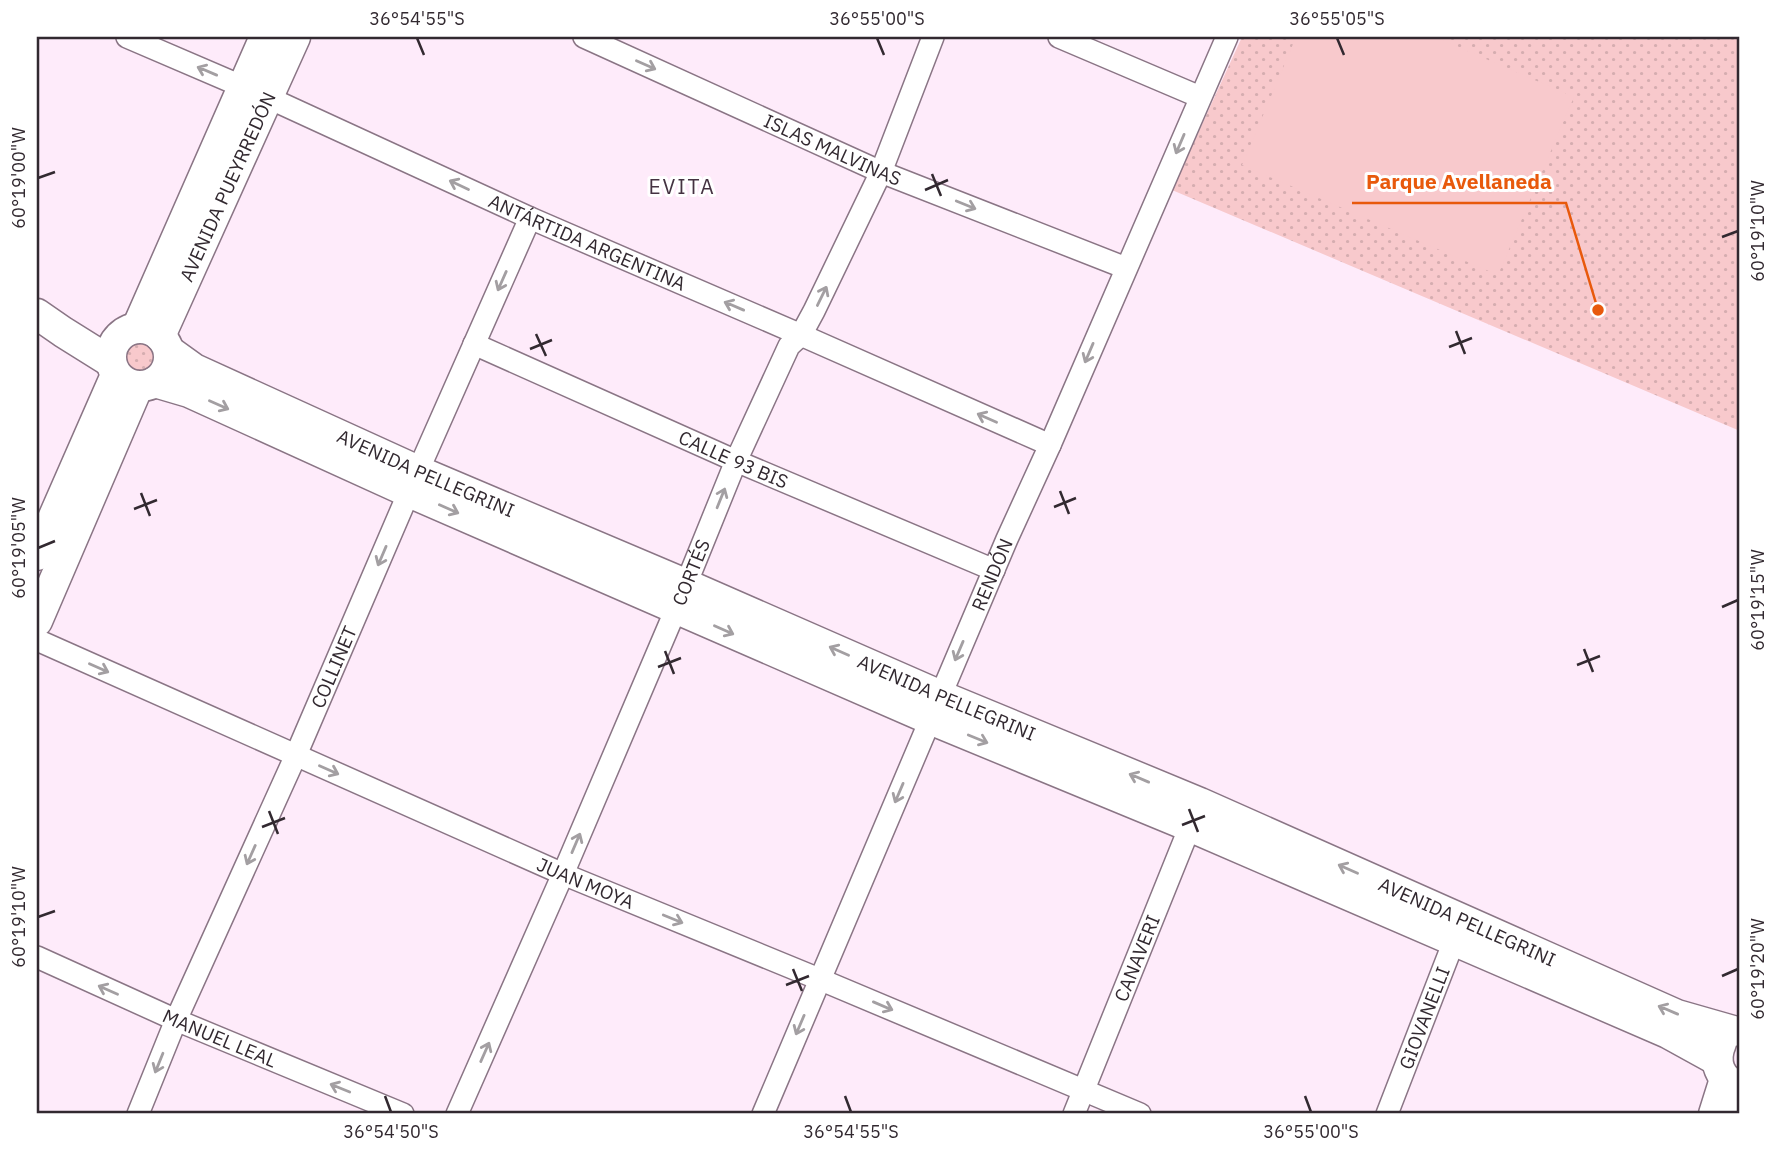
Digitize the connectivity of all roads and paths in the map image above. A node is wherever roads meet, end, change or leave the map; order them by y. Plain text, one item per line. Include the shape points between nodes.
1 (127, 37) edge
2 (265, 37) edge
3 (295, 37) edge
4 (584, 37) edge
5 (933, 37) edge
6 (1059, 37) edge
7 (1227, 37) edge
8 (256, 92) junction
9 (1200, 97) junction
10 (881, 172) junction
11 (530, 218) junction
12 (1126, 268) junction
13 (38, 314) edge
14 (801, 335) junction
15 (147, 337) junction
16 (474, 344) junction
17 (130, 376) junction
18 (1049, 445) junction
19 (736, 461) junction
20 (414, 481) junction
21 (37, 555) edge
22 (994, 570) junction
23 (681, 596) junction
24 (37, 621) edge
25 (37, 640) edge
26 (935, 708) junction
27 (296, 755) junction
28 (1195, 815) junction
29 (563, 874) junction
30 (1458, 931) junction
31 (37, 957) edge
32 (820, 979) junction
33 (176, 1020) junction
34 (1736, 1030) edge
35 (1727, 1075) edge
36 (1084, 1090) junction
37 (1740, 1108) edge
38 (138, 1114) edge
39 (403, 1114) edge
40 (457, 1114) edge
41 (763, 1114) edge
42 (1074, 1114) edge
43 (1140, 1114) edge
44 (1387, 1114) edge
45 (1714, 1114) edge
46 (1736, 1114) edge

8 -> 1 street, ANTÁRTIDA ARGENTINA
2 - 8 main road, AVENIDA PUEYRREDÓN
3 - 8 main road, AVENIDA PUEYRREDÓN
4 -> 10 street, ISLAS MALVINAS
5 - 10 street, CORTÉS
6 - 9 street
7 - 9 street, RENDÓN
11 -> 8 street, ANTÁRTIDA ARGENTINA
8 - 15 main road, AVENIDA PUEYRREDÓN
9 -> 12 street, RENDÓN
10 -> 12 street, ISLAS MALVINAS
14 -> 10 street, CORTÉS
14 -> 11 street, ANTÁRTIDA ARGENTINA
11 -> 16 street, COLLINET
12 -> 18 street, RENDÓN
13 - 15 main road, AVENIDA PELLEGRINI
13 - 17 main road, AVENIDA PELLEGRINI
18 -> 14 street, ANTÁRTIDA ARGENTINA
14 - 19 street, CORTÉS via 789,346
15 - 17 main road via 117,338 112,346
15 - 17 main road via 169,363 165,372
15 - 20 main road, AVENIDA PELLEGRINI via 194,369
16 - 19 street, CALLE 93 BIS
16 - 20 street, COLLINET
17 -> 20 main road, AVENIDA PELLEGRINI via 189,392
17 - 21 main road
17 - 24 main road
18 - 22 street, RENDÓN
19 - 22 street, CALLE 93 BIS
23 -> 19 street, CORTÉS
20 - 23 main road, AVENIDA PELLEGRINI
20 -> 27 street, COLLINET
22 -> 26 street, RENDÓN
23 - 26 main road, AVENIDA PELLEGRINI
29 -> 23 street, CORTÉS
25 -> 27 street, JUAN MOYA
26 - 28 main road, AVENIDA PELLEGRINI
26 -> 32 street, RENDÓN
27 -> 29 street, JUAN MOYA
27 -> 33 street, COLLINET
28 - 30 main road, AVENIDA PELLEGRINI
28 - 36 street, CANAVERI
29 -> 32 street, JUAN MOYA
40 -> 29 street, CORTÉS
34 -> 30 main road, AVENIDA PELLEGRINI via 1677,1015
30 - 35 main road, AVENIDA PELLEGRINI via 1668,1033
30 - 44 street, GIOVANELLI
33 -> 31 street, MANUEL LEAL
32 -> 36 street, JUAN MOYA
32 -> 41 street, RENDÓN
33 -> 38 street, COLLINET
39 -> 33 street, MANUEL LEAL
34 - 35 main road via 1720,1043
35 - 45 main road
36 - 42 street, CANAVERI
36 - 43 street, JUAN MOYA
37 - 46 main road

